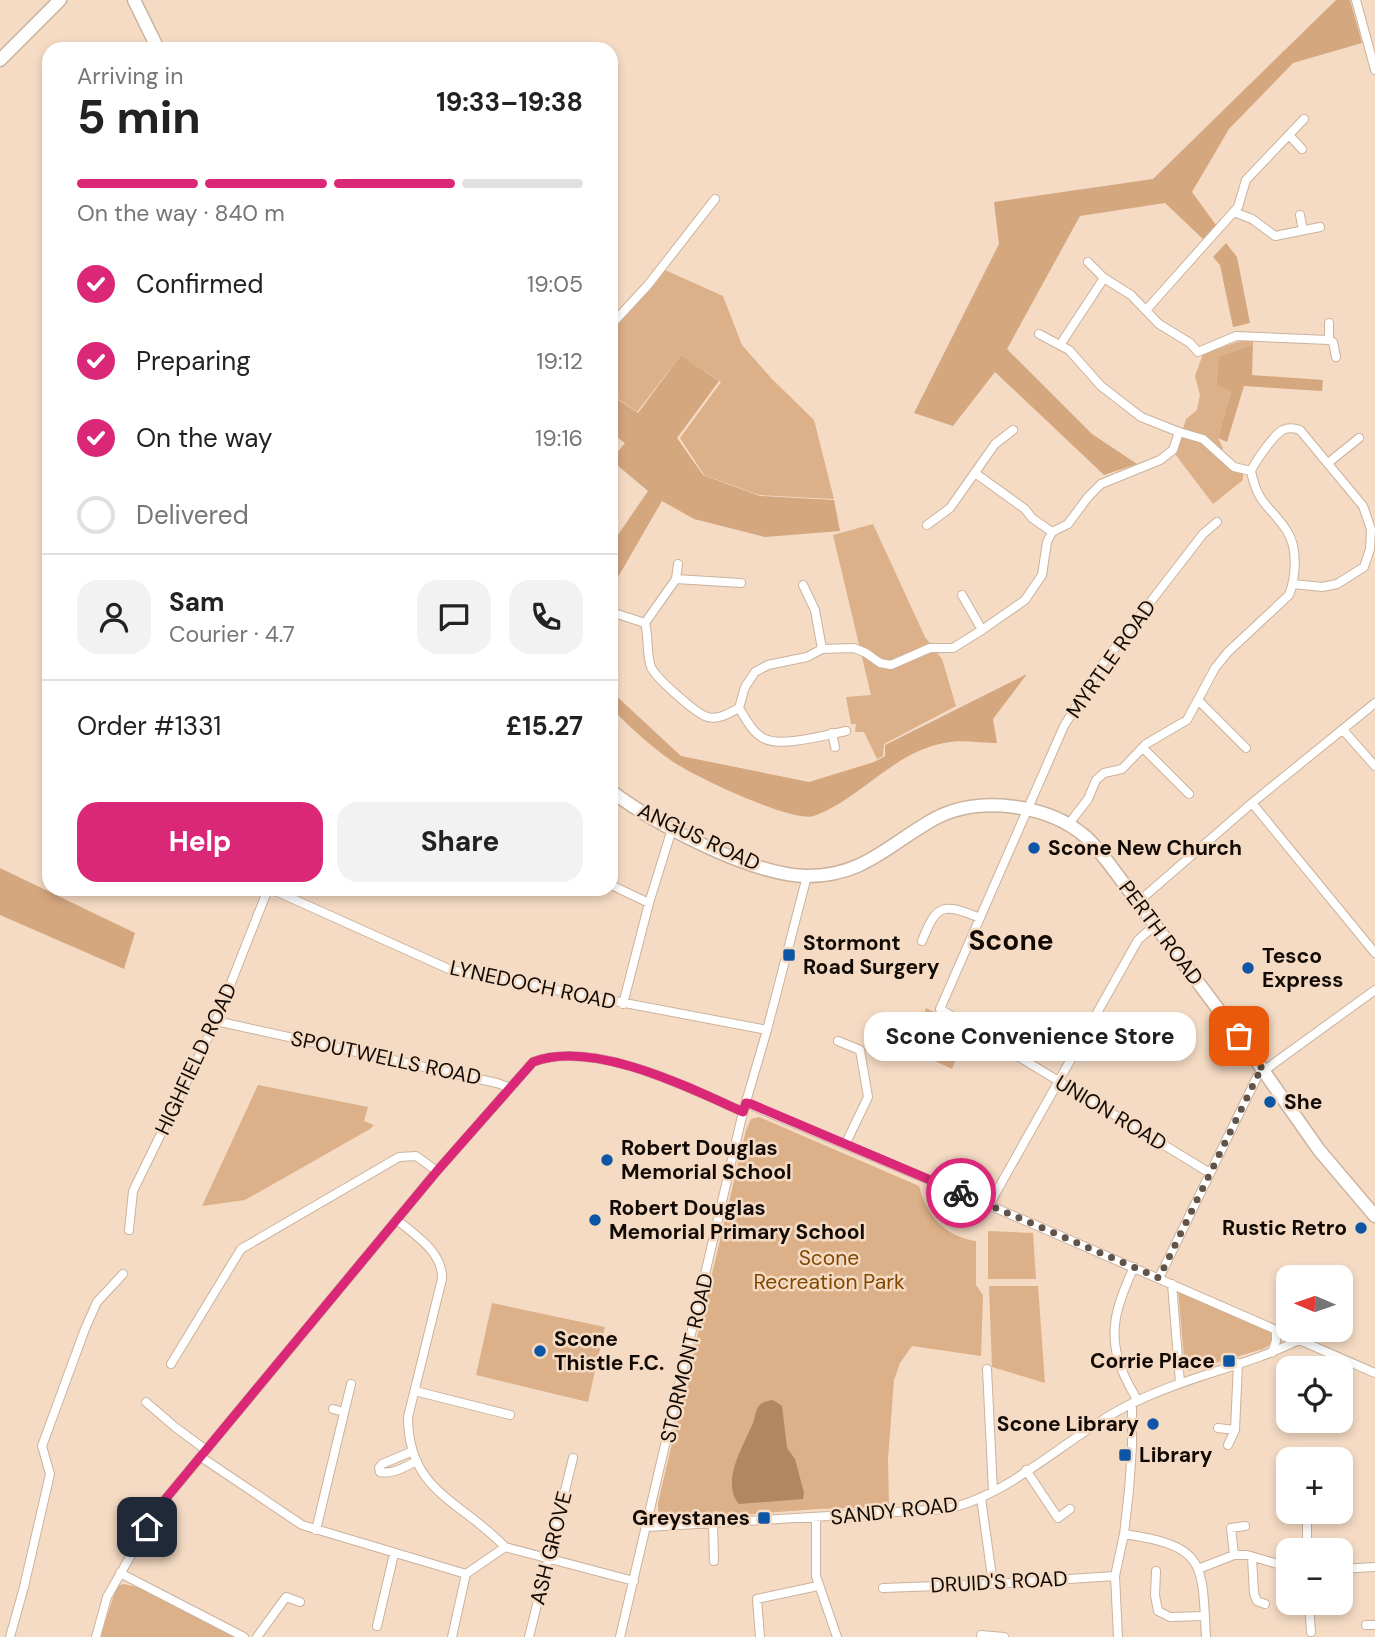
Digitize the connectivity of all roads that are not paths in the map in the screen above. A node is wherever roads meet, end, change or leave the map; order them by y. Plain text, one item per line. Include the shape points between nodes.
1 (60, 0) edge
2 (134, 0) edge
3 (1356, 1) edge
4 (155, 42) edge
5 (0, 60) edge
6 (1375, 70) edge
7 (1304, 119) dead end
8 (1289, 135) junction
9 (1302, 149) dead end
10 (715, 199) dead end
11 (1234, 212) junction
12 (1300, 215) dead end
13 (1320, 226) dead end
14 (1303, 230) junction
15 (1088, 262) dead end
16 (1104, 278) junction
17 (1147, 309) junction
18 (618, 317) edge
19 (1329, 323) dead end
20 (1039, 334) dead end
21 (1329, 340) junction
22 (1060, 345) junction
23 (1336, 357) dead end
24 (1013, 430) dead end
25 (1179, 432) junction
26 (1359, 438) dead end
27 (1328, 463) junction
28 (1251, 471) junction
29 (975, 473) junction
30 (1217, 522) dead end
31 (927, 525) dead end
32 (1052, 532) junction
33 (678, 564) dead end
34 (676, 579) junction
35 (741, 583) dead end
36 (1293, 583) junction
37 (803, 585) dead end
38 (962, 595) dead end
39 (618, 614) edge
40 (645, 623) junction
41 (982, 630) junction
42 (822, 649) junction
43 (1199, 701) junction
44 (1375, 703) edge
45 (739, 708) junction
46 (1343, 730) junction
47 (846, 731) dead end
48 (832, 733) junction
49 (835, 747) dead end
50 (1143, 748) junction
51 (1246, 748) dead end
52 (1375, 766) edge
53 (1189, 794) dead end
54 (618, 796) edge
55 (1252, 803) junction
56 (1027, 810) junction
57 (1068, 825) junction
58 (672, 829) junction
59 (807, 876) junction
60 (618, 888) edge
61 (267, 896) edge
62 (286, 896) edge
63 (1138, 902) junction
64 (649, 903) junction
65 (980, 918) junction
66 (1155, 925) junction
67 (922, 941) dead end
68 (1375, 953) edge
69 (1375, 990) edge
70 (623, 1004) junction
71 (940, 1009) joint
72 (216, 1021) junction
73 (767, 1030) junction
74 (838, 1041) dead end
75 (1264, 1071) junction
76 (1060, 1082) junction
77 (508, 1087) junction
78 (745, 1108) junction
79 (845, 1144) junction
80 (437, 1171) junction
81 (1210, 1173) junction
82 (989, 1205) junction
83 (1375, 1216) edge
84 (397, 1220) junction
85 (129, 1230) dead end
86 (1134, 1267) junction
87 (123, 1274) dead end
88 (1159, 1278) junction
89 (1172, 1284) junction
90 (1276, 1330) edge
91 (1276, 1341) edge
92 (1295, 1342) edge
93 (1304, 1342) edge
94 (1272, 1353) junction
95 (1238, 1363) junction
96 (171, 1364) dead end
97 (987, 1369) dead end
98 (1375, 1373) edge
99 (1180, 1383) junction
100 (351, 1384) dead end
101 (415, 1391) junction
102 (146, 1402) dead end
103 (1134, 1402) junction
104 (333, 1409) dead end
105 (344, 1412) junction
106 (510, 1415) dead end
107 (1218, 1428) dead end
108 (1235, 1430) junction
109 (1228, 1445) dead end
110 (413, 1451) junction
111 (204, 1454) junction
112 (573, 1458) dead end
113 (417, 1461) junction
114 (1026, 1471) junction
115 (993, 1491) junction
116 (982, 1498) junction
117 (1070, 1509) dead end
118 (816, 1518) junction
119 (713, 1524) junction
120 (1245, 1526) dead end
121 (647, 1527) junction
122 (316, 1530) junction
123 (1124, 1534) junction
124 (505, 1547) junction
125 (394, 1554) junction
126 (1234, 1555) junction
127 (549, 1557) junction
128 (1252, 1557) junction
129 (714, 1561) dead end
130 (1276, 1564) edge
131 (1375, 1567) edge
132 (1353, 1568) edge
133 (1198, 1569) junction
134 (1156, 1571) dead end
135 (120, 1573) junction
136 (466, 1574) junction
137 (1115, 1576) junction
138 (634, 1581) junction
139 (993, 1584) junction
140 (818, 1586) junction
141 (883, 1588) dead end
142 (300, 1602) dead end
143 (1265, 1604) dead end
144 (1310, 1615) edge
145 (1205, 1616) junction
146 (377, 1626) dead end
147 (1311, 1632) dead end
148 (981, 1635) dead end
149 (10, 1637) edge
150 (96, 1637) edge
151 (244, 1637) edge
152 (257, 1637) edge
153 (452, 1637) edge
154 (529, 1637) edge
155 (620, 1637) edge
156 (760, 1637) edge
157 (838, 1637) edge
158 (1004, 1637) edge
159 (1118, 1637) edge
160 (1206, 1637) edge

1 - 5 main road
2 - 4 main road
3 - 6 street
7 - 8 street
8 - 9 street
8 - 11 street via 1246,180
10 - 18 street
11 - 14 street via 1275,236
11 - 17 street
12 - 14 street
13 - 14 street
15 - 16 street
16 - 17 street
16 - 22 street
17 - 21 street via 1159,324 1198,352 1236,336
19 - 21 street
20 - 22 street
21 - 23 street
22 - 25 street via 1101,386 1141,416
24 - 29 street via 995,444
25 - 28 street via 1203,439 1234,467
25 - 32 street via 1173,450 1101,484 1068,524
26 - 27 street
27 - 28 street via 1300,430 1285,428
27 - 36 street via 1363,506 1371,529 1370,549 1364,567 1337,584
28 - 36 street via 1262,504 1288,532 1294,550
29 - 31 street via 950,508
29 - 32 street
30 - 56 street, MYRTLE ROAD via 1101,666 1064,726
32 - 41 street via 1042,575 1025,600
33 - 34 street
34 - 35 street
34 - 40 street
36 - 43 street via 1289,595 1215,668
37 - 42 street via 815,610
38 - 41 street
39 - 40 street
40 - 45 street via 651,667 659,678 708,718
41 - 42 street via 953,648 930,648 891,664 854,648
42 - 45 street via 755,672
43 - 50 street via 1187,720
43 - 51 street
44 - 46 street
45 - 48 street via 765,740 777,743
46 - 52 street
46 - 55 street
47 - 48 street
48 - 49 street
50 - 53 street
50 - 57 street via 1122,769 1096,780
54 - 58 main road, ANGUS ROAD
55 - 63 street
55 - 68 street
56 - 57 main road, PERTH ROAD
56 - 59 main road, ANGUS ROAD via 985,806 956,810 932,820 868,862
56 - 65 street, MYRTLE ROAD
57 - 63 main road, PERTH ROAD via 1093,844
58 - 59 main road, ANGUS ROAD via 742,862
58 - 64 street
59 - 73 street, STORMONT ROAD
60 - 64 street
61 - 72 street, HIGHFIELD ROAD
62 - 70 street, LYNEDOCH ROAD via 451,970
63 - 66 main road, PERTH ROAD
64 - 70 street
65 - 67 street via 960,910 943,910 933,916
65 - 71 street, MYRTLE ROAD
66 - 75 main road, PERTH ROAD
66 - 76 street via 1138,940
69 - 75 street
70 - 73 street, LYNEDOCH ROAD
71 - 76 street, UNION ROAD
72 - 77 street, SPOUTWELLS ROAD
72 - 85 street, HIGHFIELD ROAD via 134,1191
73 - 78 street, STORMONT ROAD
74 - 79 street via 860,1050 868,1097
75 - 81 street
75 - 83 main road, PERTH ROAD via 1319,1150
76 - 81 street, UNION ROAD
76 - 82 street
77 - 78 street, SPOUTWELLS ROAD via 533,1062 569,1055 663,1076
77 - 80 street
78 - 79 street, SPOUTWELLS ROAD
78 - 121 street, STORMONT ROAD
79 - 82 street, SPOUTWELLS ROAD
80 - 84 street
80 - 96 street via 416,1156 399,1157 241,1249
81 - 88 street
82 - 86 street, SPOUTWELLS ROAD
84 - 101 street via 428,1247 442,1269
84 - 111 street
86 - 88 street, SPOUTWELLS ROAD
86 - 103 street via 1118,1303 1114,1336
87 - 149 street via 97,1302 42,1446 50,1474
88 - 89 street, SPOUTWELLS ROAD
89 - 90 street, SPOUTWELLS ROAD
89 - 99 street
91 - 94 street
92 - 94 street, SANDY ROAD
93 - 98 street, SPOUTWELLS ROAD
94 - 95 street, SANDY ROAD
95 - 99 street, SANDY ROAD
95 - 108 street
97 - 115 street
99 - 103 street, SANDY ROAD
100 - 105 street
101 - 106 street
101 - 110 street via 408,1416
102 - 111 street
103 - 114 street, SANDY ROAD
103 - 123 street
104 - 105 street
105 - 122 street
107 - 108 street
108 - 109 street
110 - 113 street
110 - 113 street via 382,1464 380,1472 396,1471
111 - 122 street via 295,1521
111 - 135 street via 158,1508
112 - 127 street, ASH GROVE
113 - 124 street via 446,1500
114 - 115 street, SANDY ROAD
114 - 117 street via 1058,1518
115 - 116 street, SANDY ROAD
116 - 118 street, SANDY ROAD via 946,1509
116 - 139 street
118 - 119 street, SANDY ROAD
118 - 140 street
119 - 121 street, SANDY ROAD
119 - 129 street
120 - 126 street via 1231,1528
121 - 138 street, STORMONT ROAD
122 - 125 street
123 - 133 street via 1178,1546
123 - 137 street
124 - 127 street
124 - 136 street
125 - 136 street
125 - 146 street
126 - 128 street
126 - 133 street
127 - 138 street
127 - 154 street, ASH GROVE
128 - 130 street
128 - 143 street via 1254,1594
131 - 132 street
133 - 145 street
134 - 145 street via 1158,1611 1170,1617
135 - 150 street via 107,1597
135 - 151 street
136 - 153 street
137 - 139 street, DRUID'S ROAD
137 - 159 street
138 - 155 street, STORMONT ROAD
139 - 141 street, DRUID'S ROAD
140 - 156 street via 757,1599
140 - 157 street
142 - 152 street via 286,1597
144 - 147 street
145 - 160 street
148 - 158 street

